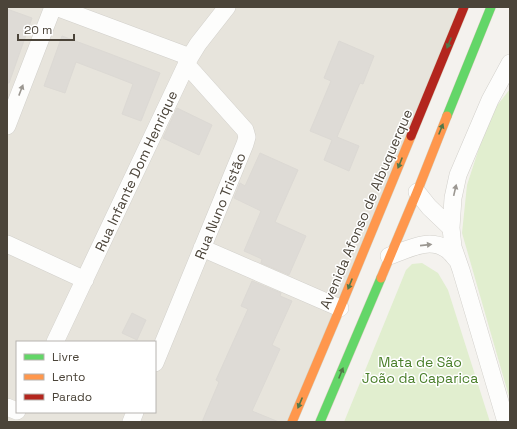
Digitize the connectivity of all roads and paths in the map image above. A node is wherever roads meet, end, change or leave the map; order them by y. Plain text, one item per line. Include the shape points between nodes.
1 (54, 7) edge
2 (227, 7) edge
3 (464, 7) edge
4 (491, 7) edge
5 (188, 61) junction
6 (510, 63) edge
7 (7, 126) edge
8 (416, 192) junction
9 (451, 228) junction
10 (7, 244) edge
11 (202, 248) junction
12 (389, 256) junction
13 (458, 261) junction
14 (85, 280) junction
15 (340, 308) junction
16 (55, 341) edge
17 (156, 361) edge
18 (292, 422) edge
19 (320, 422) edge
20 (506, 422) edge

1 - 5 street
7 -> 1 street
2 - 5 street, Rua Infante Dom Henrique
3 -> 15 main road, Avenida Afonso de Albuquerque
8 -> 4 main road
5 - 11 street, Rua Nuno Tristão via 245,130 247,138
5 - 14 street, Rua Infante Dom Henrique
9 -> 6 street via 458,175 490,100
8 - 9 street
8 - 12 main road
9 - 13 street
10 - 14 street
11 - 15 street
11 - 17 street, Rua Nuno Tristão
12 -> 13 street via 430,244 448,250
19 -> 12 main road
13 - 20 street
14 - 16 street, Rua Infante Dom Henrique
15 -> 18 main road, Avenida Afonso de Albuquerque

